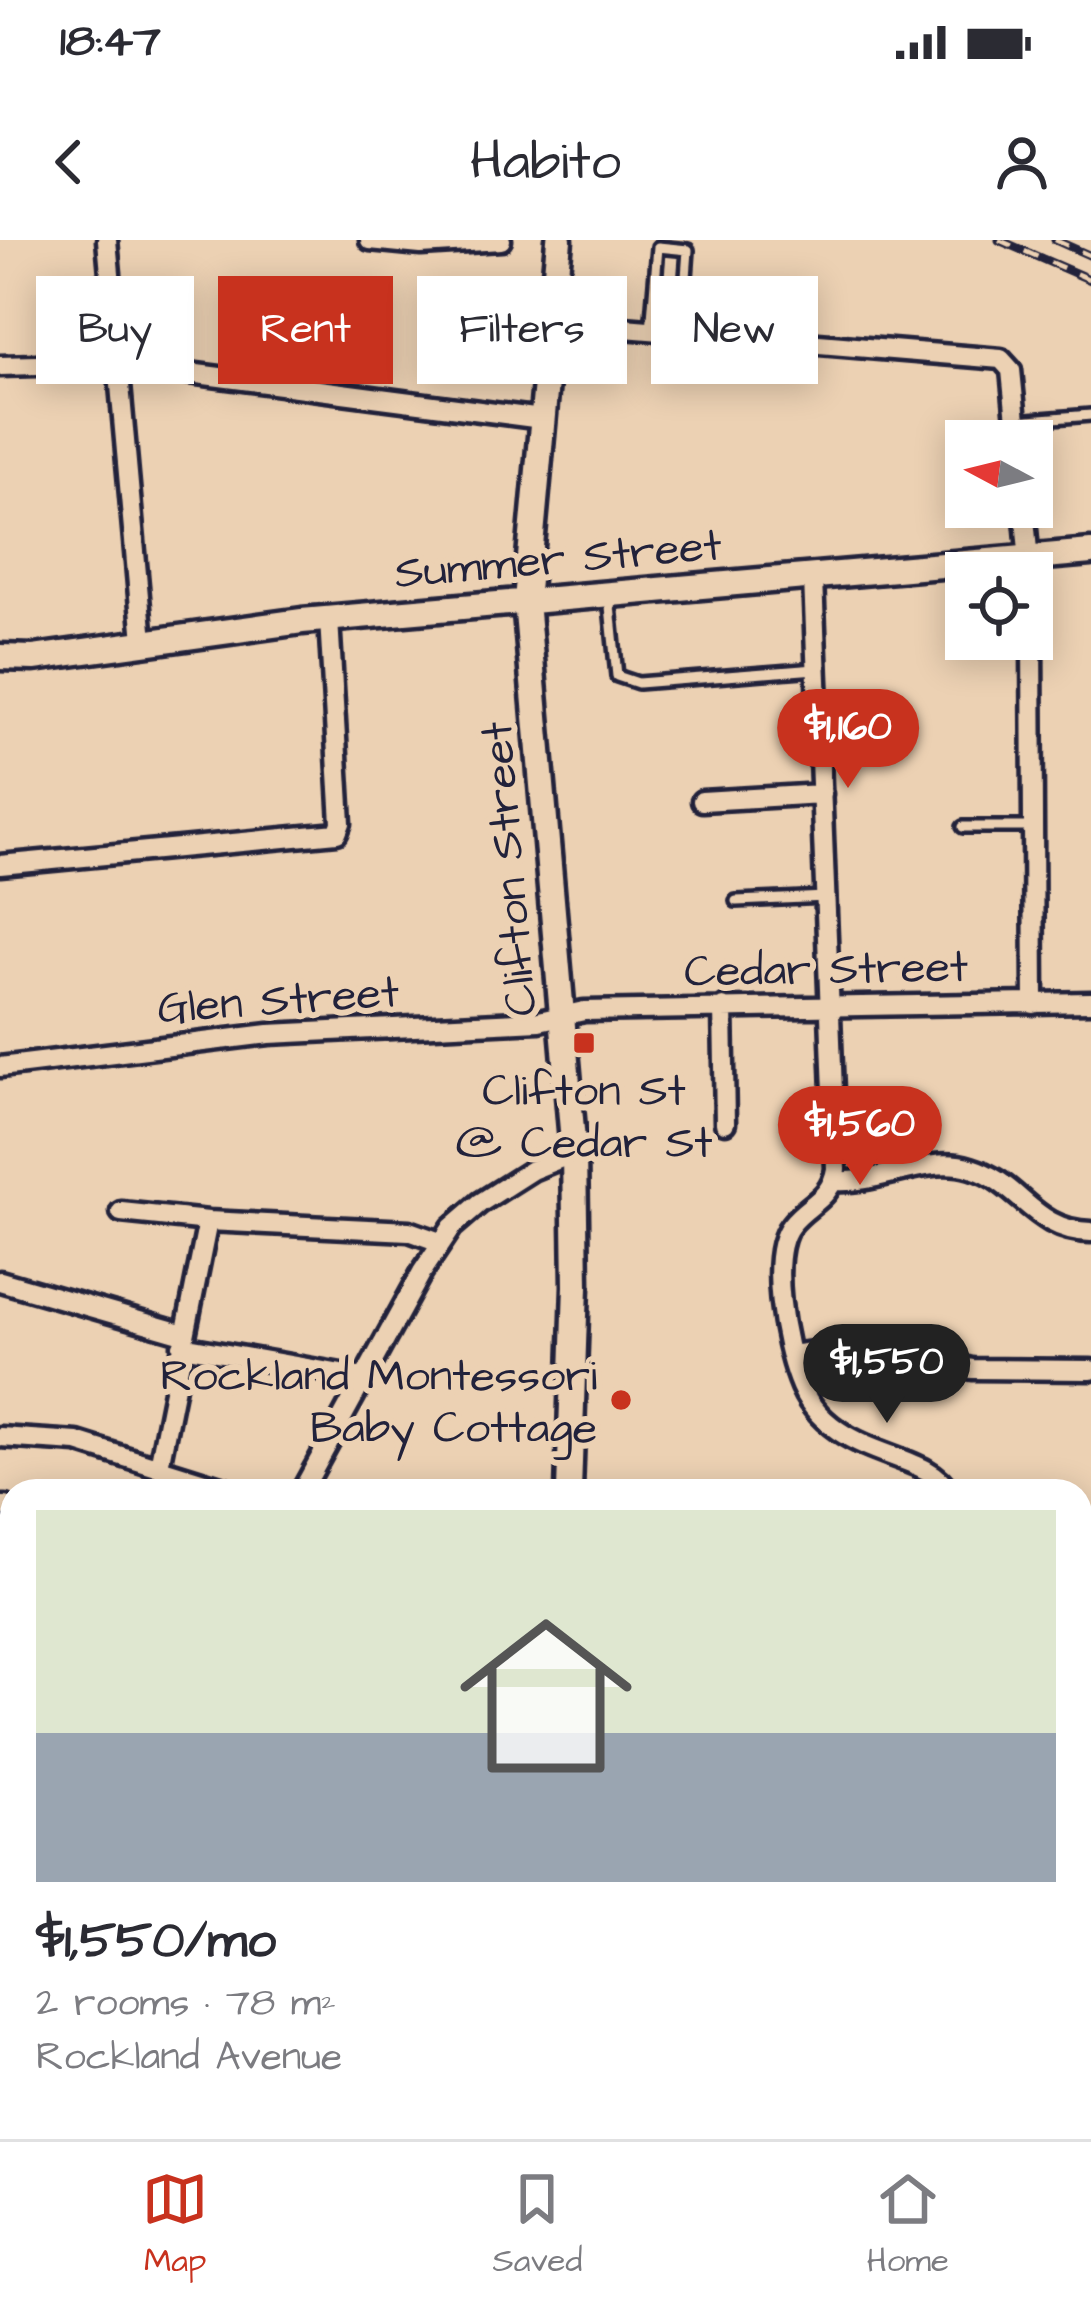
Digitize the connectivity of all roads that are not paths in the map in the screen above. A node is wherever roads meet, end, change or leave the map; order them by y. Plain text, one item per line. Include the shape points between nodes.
1 (107, 240) edge
2 (370, 240) edge
3 (501, 240) edge
4 (559, 240) edge
5 (110, 276) edge
6 (555, 276) edge
7 (656, 276) edge
8 (686, 276) edge
9 (627, 328) edge
10 (651, 330) edge
11 (818, 344) edge
12 (36, 365) edge
13 (0, 366) edge
14 (194, 374) edge
15 (121, 384) edge
16 (545, 384) edge
17 (1091, 415) edge
18 (542, 419) junction
19 (1016, 420) edge
20 (1053, 423) edge
21 (1091, 552) edge
22 (1053, 560) edge
23 (945, 570) edge
24 (813, 578) junction
25 (609, 594) junction
26 (526, 601) junction
27 (329, 619) junction
28 (143, 640) junction
29 (0, 656) edge
30 (34, 658) junction
31 (1032, 660) edge
32 (817, 669) junction
33 (0, 672) edge
34 (821, 794) junction
35 (702, 801) dead end
36 (964, 827) dead end
37 (1033, 827) junction
38 (0, 865) edge
39 (826, 897) junction
40 (736, 901) dead end
41 (1091, 1003) edge
42 (1034, 1004) junction
43 (723, 1007) junction
44 (830, 1007) junction
45 (563, 1016) junction
46 (0, 1067) edge
47 (725, 1123) dead end
48 (574, 1153) junction
49 (834, 1181) junction
50 (121, 1212) dead end
51 (208, 1221) junction
52 (1091, 1232) edge
53 (440, 1242) junction
54 (0, 1281) edge
55 (183, 1340) junction
56 (791, 1354) junction
57 (1091, 1370) edge
58 (364, 1378) junction
59 (0, 1436) edge
60 (159, 1466) junction
61 (197, 1479) edge
62 (309, 1479) edge
63 (569, 1479) edge
64 (939, 1479) edge

1 - 5 street
2 - 3 street
4 - 6 street, Clifton Street
7 - 8 lane via 658,247 688,250
9 - 10 street
11 - 19 street via 1003,360
12 - 13 street
14 - 18 street
15 - 28 street
16 - 18 street, Clifton Street
17 - 20 lane
18 - 26 street, Clifton Street
21 - 22 street, Summer Street
23 - 24 street, Summer Street
24 - 25 street, Summer Street
24 - 32 street
25 - 26 street, Summer Street
25 - 32 lane via 616,676 638,683
26 - 27 street, Summer Street
26 - 45 street, Clifton Street
27 - 28 street, Summer Street
27 - 38 street via 337,833
28 - 30 street, Summer Street
29 - 30 street, Summer Street
30 - 33 street, Summer Street
31 - 37 street
32 - 34 street
34 - 35 street
34 - 39 street
36 - 37 lane
37 - 42 street
39 - 40 lane
39 - 44 street
41 - 42 street, Cedar Street
42 - 44 street, Cedar Street
43 - 44 street, Cedar Street
43 - 45 street, Cedar Street
43 - 47 street
44 - 49 street
45 - 46 street, Glen Street via 269,1034
45 - 48 street, Clifton Street
48 - 53 street via 480,1203
48 - 63 street, Clifton Street
49 - 52 street via 964,1166 994,1178 1054,1226
49 - 56 street via 782,1246
50 - 51 street
51 - 53 street via 409,1232
51 - 55 street
53 - 58 street
54 - 55 street
55 - 58 street
55 - 60 street
56 - 57 street via 877,1345 966,1369
56 - 64 street via 818,1416
58 - 62 street
59 - 60 street via 72,1441
60 - 61 street

